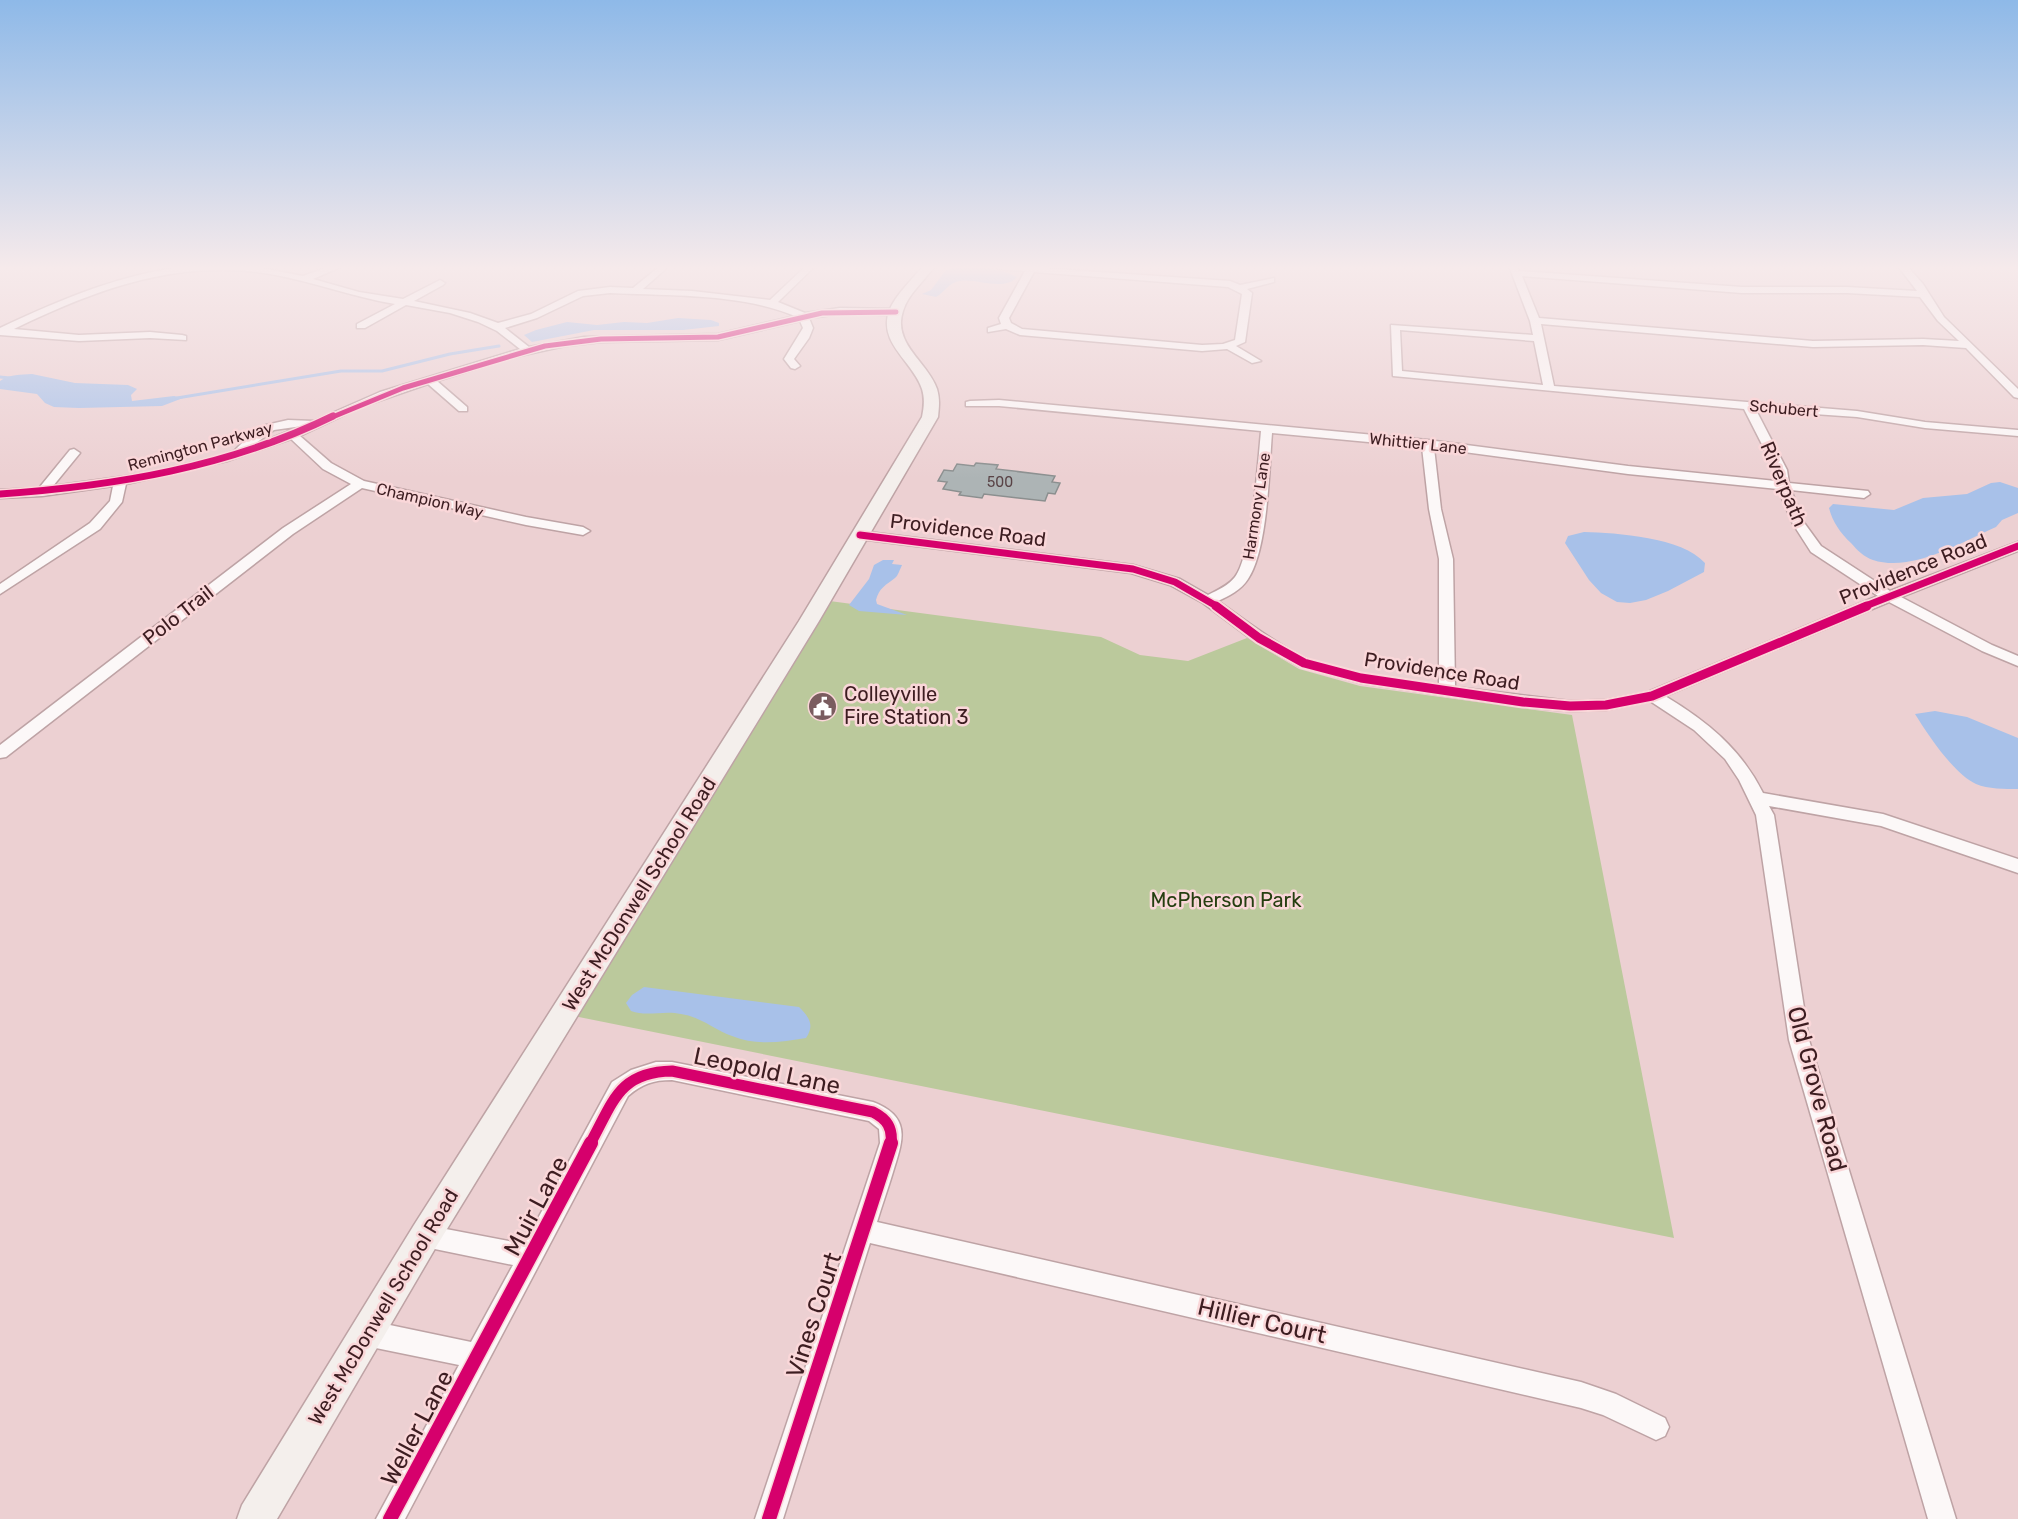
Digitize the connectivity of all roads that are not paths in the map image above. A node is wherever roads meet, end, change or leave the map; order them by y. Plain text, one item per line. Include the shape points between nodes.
1 (65, 337) edge
2 (105, 337) edge
3 (170, 337) edge
4 (510, 337) edge
5 (711, 337) edge
6 (804, 337) edge
7 (895, 337) edge
8 (1076, 337) edge
9 (1241, 337) edge
10 (1395, 337) edge
11 (1524, 337) edge
12 (1727, 337) edge
13 (1960, 337) edge
14 (182, 338) dead end
15 (1538, 338) joint
16 (1968, 345) junction
17 (1228, 346) junction
18 (528, 351) junction
19 (1256, 361) dead end
20 (795, 366) dead end
21 (429, 380) junction
22 (1549, 388) junction
23 (2018, 395) edge
24 (970, 404) dead end
25 (1748, 405) junction
26 (463, 409) dead end
27 (320, 423) junction
28 (1267, 428) junction
29 (2018, 433) edge
30 (293, 435) junction
31 (1428, 444) junction
32 (74, 453) dead end
33 (239, 453) junction
34 (120, 483) junction
35 (360, 484) junction
36 (1783, 486) junction
37 (42, 492) junction
38 (0, 494) edge
39 (1864, 494) dead end
40 (583, 531) dead end
41 (860, 535) junction
42 (2018, 546) edge
43 (0, 590) edge
44 (1890, 596) junction
45 (1208, 600) junction
46 (2018, 661) edge
47 (1447, 691) junction
48 (1652, 696) junction
49 (0, 753) edge
50 (1757, 798) junction
51 (2018, 866) edge
52 (633, 1078) joint
53 (890, 1124) joint
54 (862, 1230) junction
55 (425, 1236) junction
56 (531, 1257) junction
57 (366, 1333) junction
58 (478, 1356) junction
59 (1656, 1427) dead end
60 (256, 1519) edge
61 (390, 1519) edge
62 (769, 1519) edge
63 (1942, 1519) edge

1 - 2 street
3 - 14 street
4 - 18 street
5 - 18 street, Remington Parkway via 600,339
6 - 20 street via 789,359
7 - 41 main road, West McDonwell School Road via 923,374 932,409
8 - 17 street via 1202,348
9 - 17 street via 1240,342
10 - 22 street, Schubert via 1397,374
11 - 15 street, Schubert
12 - 16 street via 1813,344
13 - 16 street
15 - 22 street
16 - 23 street
17 - 19 street
18 - 21 street, Remington Parkway
21 - 26 street
21 - 27 street, Remington Parkway
22 - 25 street, Schubert
24 - 28 street, Whittier Lane via 999,403
25 - 29 street, Schubert
25 - 36 street, Riverpath via 1782,470
27 - 30 street, Remington Parkway
27 - 33 street via 275,425 252,436
28 - 31 street, Whittier Lane
28 - 45 street, Harmony Lane via 1252,553 1244,576 1230,590
30 - 33 street, Remington Parkway
30 - 35 street, Champion Way via 327,466
31 - 36 street, Whittier Lane
31 - 47 street via 1446,559
32 - 37 street
33 - 34 street, Remington Parkway
34 - 37 street, Remington Parkway
34 - 43 street via 116,502 95,526
35 - 40 street, Champion Way
35 - 49 street, Polo Trail via 288,531
36 - 39 street, Whittier Lane
36 - 44 street, Riverpath via 1799,524 1816,549
37 - 38 street, Remington Parkway
41 - 45 street, Providence Road via 1133,569 1175,582
41 - 55 main road, West McDonwell School Road
42 - 44 street, Providence Road
44 - 46 street, Riverpath
44 - 48 street, Providence Road
45 - 47 street, Providence Road via 1259,638 1304,663 1361,678
47 - 48 street, Providence Road via 1570,706 1606,705
48 - 50 street, Old Grove Road via 1724,748
50 - 51 street via 1883,820
50 - 63 street, Old Grove Road via 1765,815 1799,1040
52 - 53 street, Leopold Lane via 650,1071 672,1071 873,1112
52 - 56 street, Muir Lane via 620,1089
53 - 54 street, Vines Court via 891,1143
54 - 59 street, Hillier Court via 1581,1395
54 - 62 street, Vines Court
55 - 56 street
55 - 57 main road, West McDonwell School Road
56 - 58 street, Muir Lane
57 - 58 street
57 - 60 main road, West McDonwell School Road
58 - 61 street, Weller Lane

